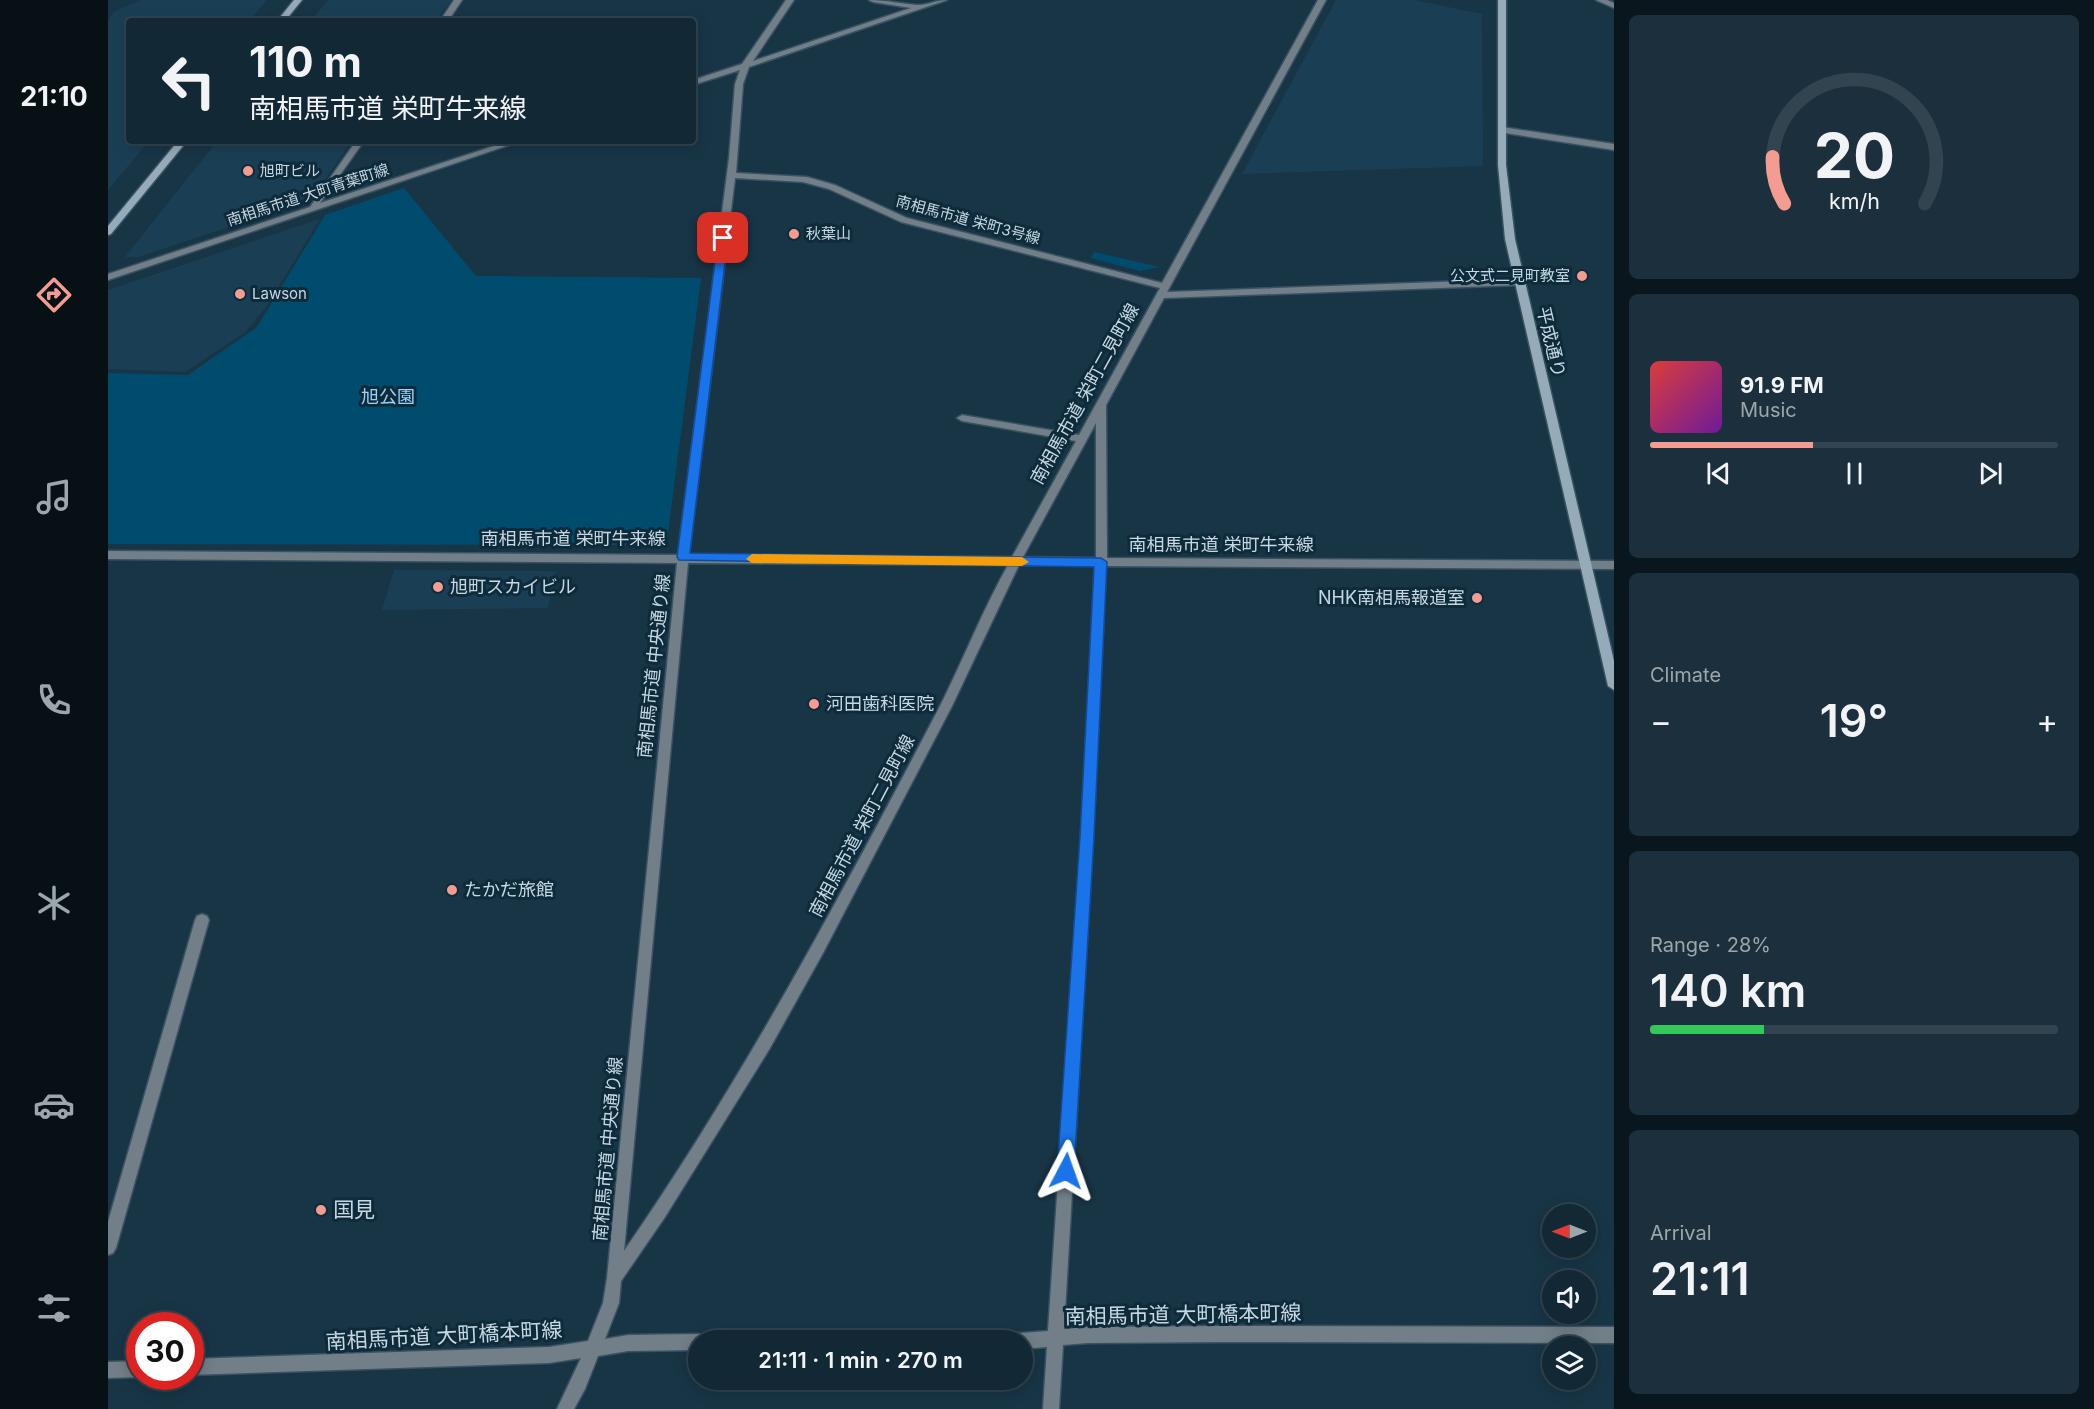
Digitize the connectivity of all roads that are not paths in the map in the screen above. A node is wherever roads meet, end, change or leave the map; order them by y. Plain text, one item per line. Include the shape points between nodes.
1 (298, 0) edge
2 (458, 0) edge
3 (790, 0) edge
4 (873, 0) edge
5 (943, 0) edge
6 (1322, 0) edge
7 (1502, 0) edge
8 (1600, 0) edge
9 (1614, 6) edge
10 (922, 7) junction
11 (283, 18) edge
12 (446, 18) edge
13 (745, 66) junction
14 (696, 82) edge
15 (1502, 130) junction
16 (181, 144) edge
17 (358, 144) edge
18 (508, 144) edge
19 (1614, 147) edge
20 (731, 175) junction
21 (314, 207) junction
22 (108, 232) edge
23 (108, 276) edge
24 (1520, 282) junction
25 (1163, 291) junction
26 (1101, 403) junction
27 (962, 418) dead end
28 (1081, 438) junction
29 (111, 555) edge
30 (683, 557) junction
31 (1015, 561) junction
32 (1101, 562) junction
33 (1586, 565) junction
34 (1614, 565) edge
35 (108, 568) edge
36 (1614, 686) edge
37 (202, 920) dead end
38 (108, 1248) edge
39 (614, 1278) junction
40 (1614, 1335) edge
41 (1054, 1338) junction
42 (1033, 1340) edge
43 (688, 1342) edge
44 (594, 1348) junction
45 (204, 1366) edge
46 (126, 1369) edge
47 (108, 1370) edge
48 (565, 1409) edge
49 (1051, 1409) edge

1 - 11 street
2 - 12 street
3 - 13 street, 南相馬市道 中央通り線
4 - 10 street
5 - 10 street
6 - 25 street, 南相馬市道 栄町二見町線
7 - 15 street, 平成通り
8 - 9 street
10 - 13 street
13 - 14 street
13 - 20 street, 南相馬市道 中央通り線 via 739,84
15 - 19 street
15 - 24 street, 平成通り via 1504,200
16 - 22 street
17 - 21 street
18 - 21 street, 南相馬市道 大町青葉町線
20 - 25 street, 南相馬市道 栄町3号線 via 804,178 904,220
20 - 30 street, 南相馬市道 中央通り線
21 - 23 street, 南相馬市道 大町青葉町線
24 - 25 street, 南相馬市道 栄町3号線
24 - 33 street, 平成通り
25 - 26 street, 南相馬市道 栄町二見町線
26 - 28 street, 南相馬市道 栄町二見町線
26 - 32 street
27 - 28 street
28 - 31 street, 南相馬市道 栄町二見町線
29 - 30 street, 南相馬市道 栄町牛来線
29 - 35 street
30 - 31 street, 南相馬市道 栄町牛来線
30 - 39 street, 南相馬市道 中央通り線
31 - 32 street, 南相馬市道 栄町牛来線
31 - 39 street, 南相馬市道 栄町二見町線 via 946,706 813,959 759,1054
32 - 33 street, 南相馬市道 栄町牛来線
32 - 41 street
33 - 34 street, 南相馬市道 栄町牛来線
33 - 36 street, 平成通り
37 - 38 street
39 - 44 street, 南相馬市道 栄町二見町線 via 611,1303
40 - 41 street, 南相馬市道 大町橋本町線 via 1224,1334
41 - 42 street, 南相馬市道 大町橋本町線
41 - 49 street
43 - 44 street, 南相馬市道 大町橋本町線 via 628,1342
44 - 45 street, 南相馬市道 大町橋本町線 via 549,1354
44 - 48 street, 南相馬市道 栄町二見町線
46 - 47 street

